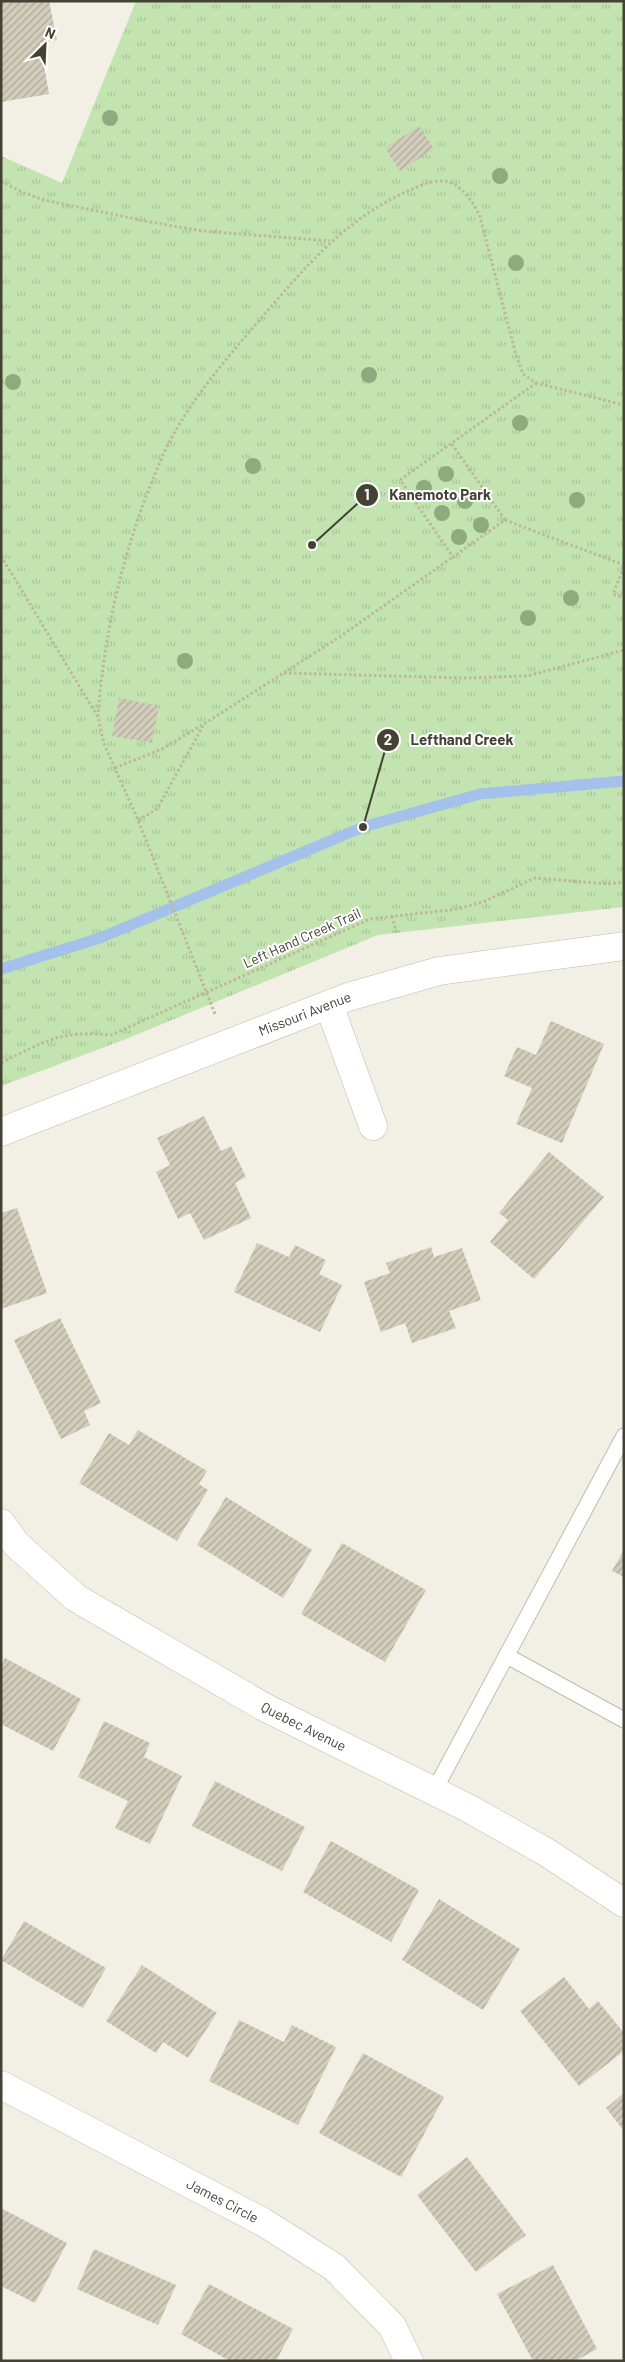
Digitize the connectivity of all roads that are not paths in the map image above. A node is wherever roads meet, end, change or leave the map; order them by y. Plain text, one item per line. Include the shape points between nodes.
1 (624, 946) edge
2 (330, 1005) junction
3 (374, 1126) dead end
4 (1, 1132) edge
5 (624, 1436) edge
6 (1, 1523) edge
7 (507, 1656) junction
8 (624, 1720) edge
9 (434, 1792) junction
10 (624, 1903) edge
11 (1, 2085) edge
12 (409, 2361) edge

1 - 2 street, Missouri Avenue via 439,971
2 - 3 street
2 - 4 street, Missouri Avenue
5 - 7 lane
6 - 9 street, Quebec Avenue via 16,1544 76,1598 266,1708
7 - 8 lane
7 - 9 lane
9 - 10 street, Quebec Avenue via 546,1852
11 - 12 street, James Circle via 263,2222 334,2267 392,2326

